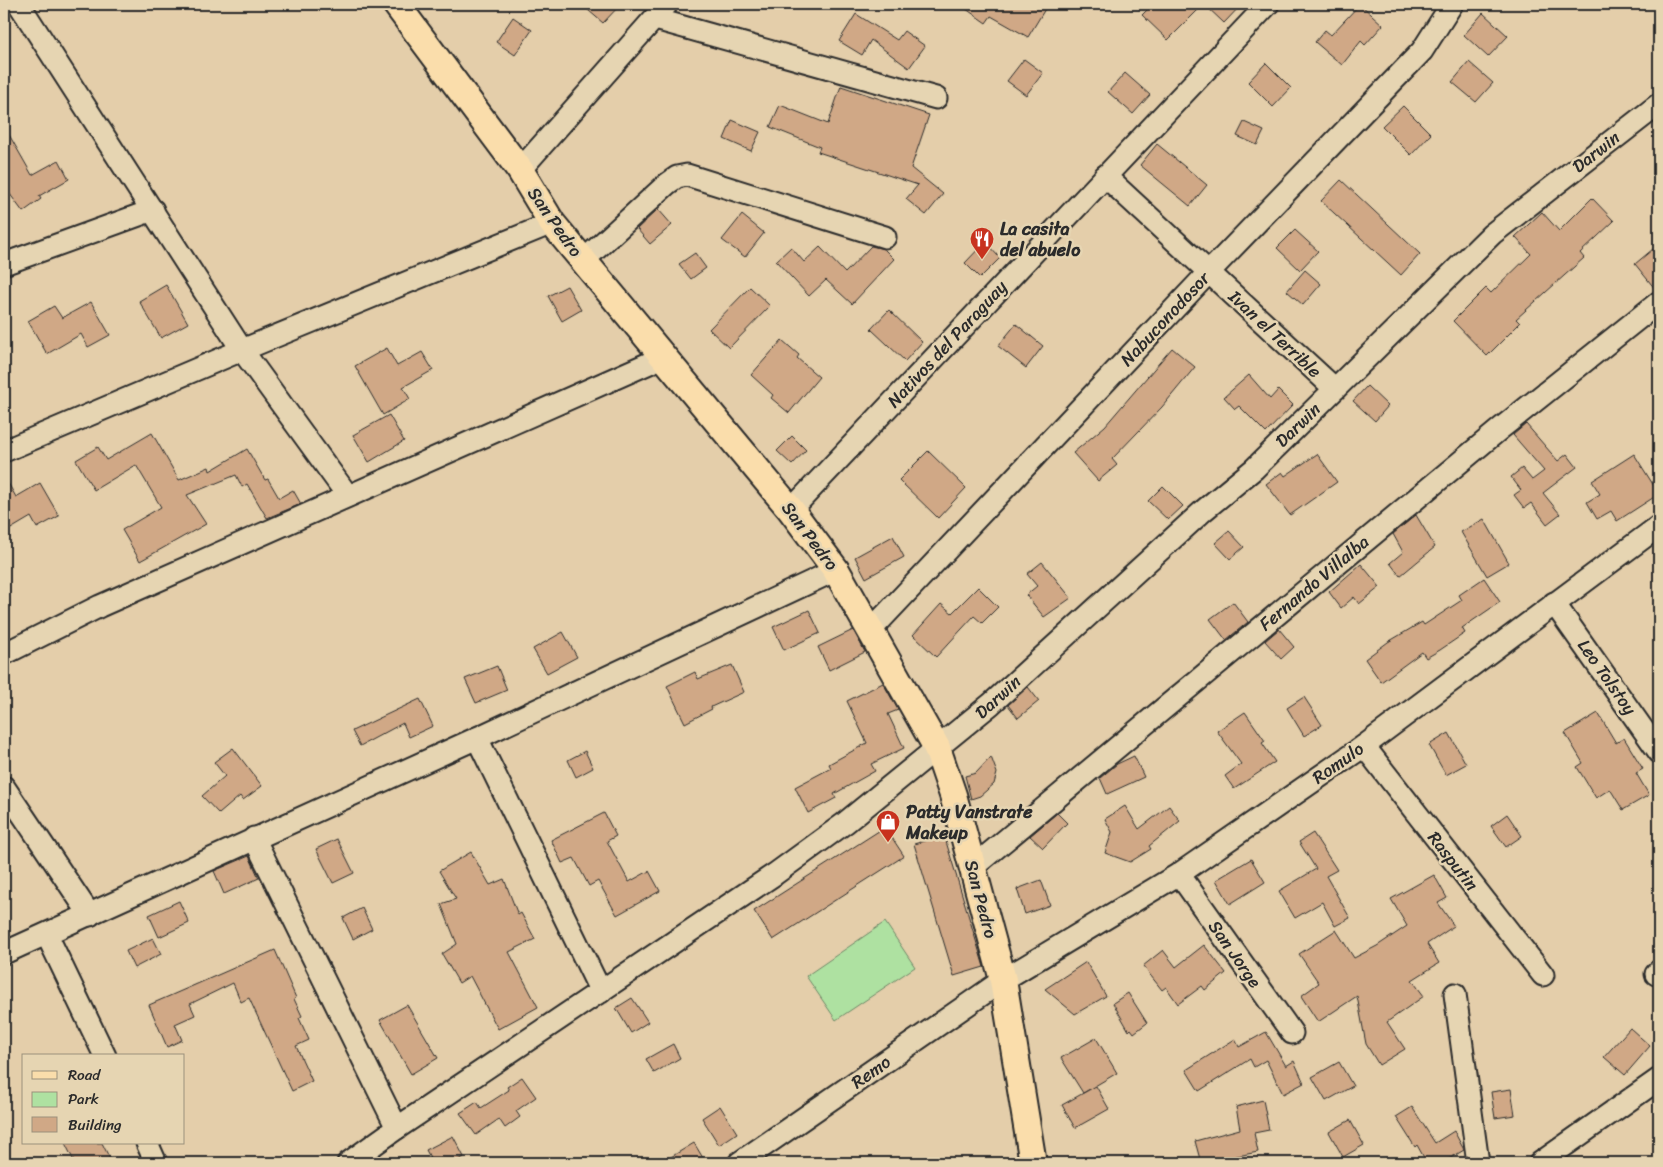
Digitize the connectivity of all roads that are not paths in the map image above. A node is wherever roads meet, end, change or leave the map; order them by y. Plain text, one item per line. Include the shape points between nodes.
1 (19, 4) edge
2 (396, 4) edge
3 (1268, 4) edge
4 (1452, 4) edge
5 (661, 12) edge
6 (936, 98) dead end
7 (1659, 104) edge
8 (520, 170) junction
9 (1105, 176) junction
10 (153, 210) junction
11 (552, 222) junction
12 (885, 237) dead end
13 (583, 261) junction
14 (4, 264) edge
15 (1209, 272) junction
16 (1659, 302) edge
17 (242, 350) junction
18 (663, 357) junction
19 (1335, 389) junction
20 (4, 451) edge
21 (348, 496) junction
22 (792, 510) junction
23 (1659, 526) edge
24 (836, 570) junction
25 (1554, 602) junction
26 (872, 629) junction
27 (4, 654) edge
28 (477, 738) junction
29 (1364, 746) junction
30 (937, 748) junction
31 (1659, 752) edge
32 (4, 787) edge
33 (254, 838) junction
34 (972, 868) junction
35 (1179, 874) junction
36 (90, 915) junction
37 (46, 935) junction
38 (4, 953) edge
39 (1543, 975) dead end
40 (1003, 980) junction
41 (601, 992) junction
42 (1455, 994) dead end
43 (1292, 1033) dead end
44 (104, 1054) edge
45 (1659, 1079) edge
46 (396, 1128) junction
47 (146, 1144) edge
48 (156, 1163) edge
49 (348, 1163) edge
50 (739, 1163) edge
51 (1033, 1163) edge
52 (1478, 1163) edge
53 (1540, 1163) edge

1 - 10 street
2 - 8 main road, San Pedro
3 - 9 street, Nativos del Paraguay
4 - 15 street, Nabuconodosor via 1422,51
5 - 6 street
5 - 8 street
7 - 19 street, Darwin via 1492,234
8 - 11 main road, San Pedro
9 - 15 street, Ivan el Terrible
9 - 22 street, Nativos del Paraguay
10 - 14 street
10 - 17 street
11 - 13 main road, San Pedro
11 - 17 street
12 - 13 street via 687,175 667,184
13 - 18 main road, San Pedro
15 - 19 street, Ivan el Terrible
15 - 26 street, Nabuconodosor
16 - 34 street, Fernando Villalba via 1500,429
17 - 20 street
17 - 21 street
18 - 21 street
18 - 22 main road, San Pedro
19 - 30 street, Darwin via 1254,469 1203,511 991,704
21 - 27 street via 100,606
22 - 24 main road, San Pedro
23 - 25 street, Romulo
24 - 26 main road, San Pedro
24 - 28 street
25 - 29 street, Romulo
25 - 31 street, Leo Tolstoy
26 - 30 main road, San Pedro
28 - 33 street
28 - 41 street
29 - 35 street, Romulo
29 - 39 street, Rasputin
30 - 34 main road, San Pedro
30 - 41 street, Darwin via 845,823 775,874
32 - 36 street
33 - 36 street
33 - 46 street
34 - 40 main road, San Pedro
35 - 40 street, Romulo
35 - 43 street, San Jorge
36 - 37 street
37 - 38 street
37 - 44 street
40 - 50 street, Remo
40 - 51 main road, San Pedro
41 - 46 street, Darwin
42 - 52 street
45 - 53 street
46 - 49 street, Darwin
47 - 48 street

